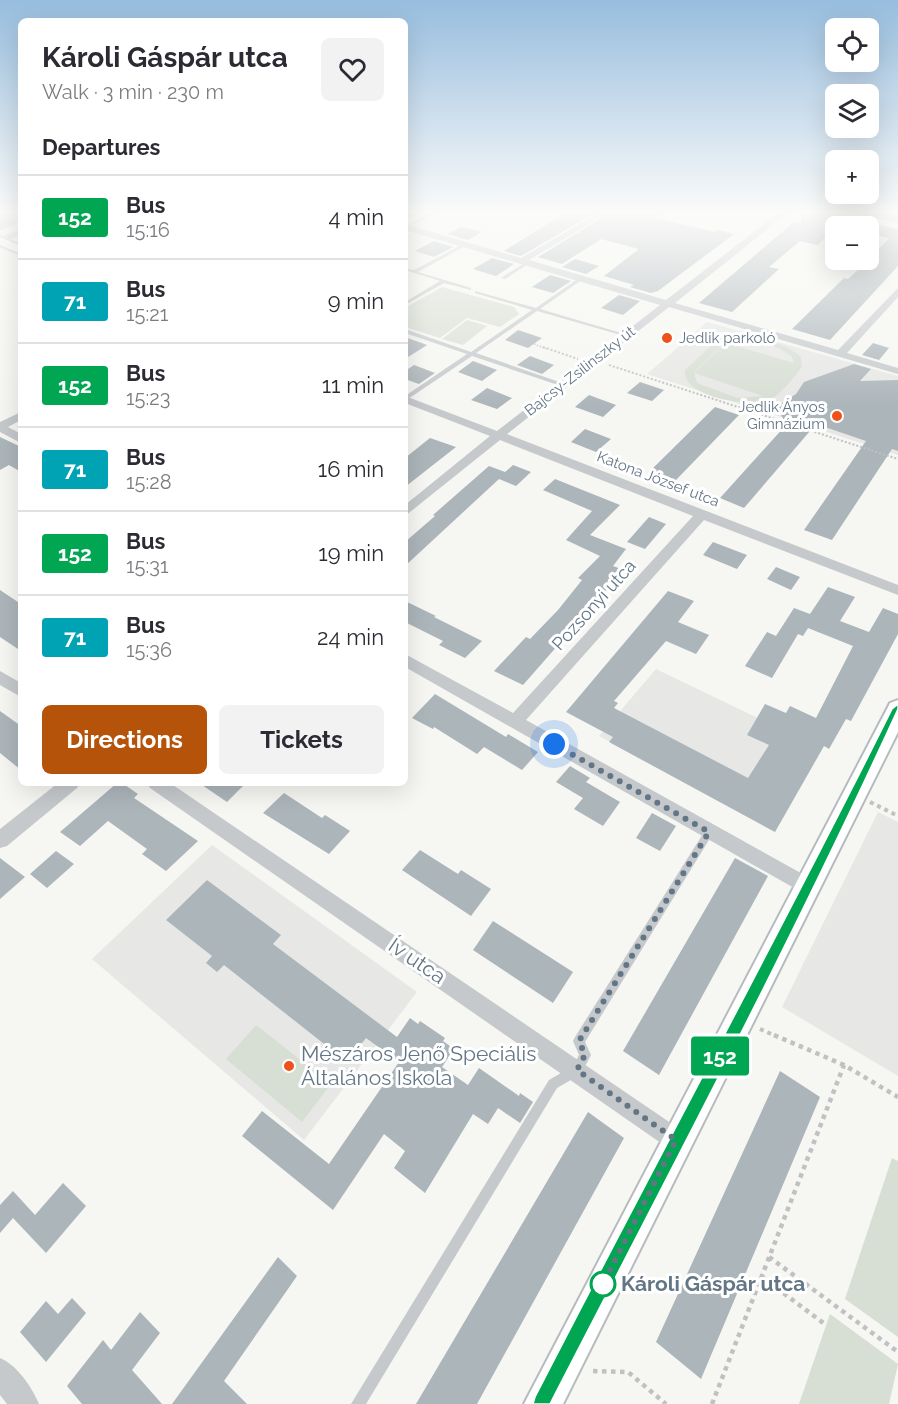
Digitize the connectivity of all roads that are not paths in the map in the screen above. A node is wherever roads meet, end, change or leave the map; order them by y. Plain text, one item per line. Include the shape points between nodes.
1 (429, 277) edge
2 (573, 277) edge
3 (703, 277) edge
4 (581, 279) junction
5 (444, 281) junction
6 (469, 289) dead end
7 (898, 291) edge
8 (477, 292) dead end
9 (408, 302) edge
10 (668, 304) junction
11 (535, 310) junction
12 (408, 331) edge
13 (626, 336) junction
14 (471, 354) junction
15 (840, 354) junction
16 (898, 371) edge
17 (563, 385) junction
18 (408, 397) edge
19 (408, 400) edge
20 (18, 418) edge
21 (0, 427) edge
22 (499, 435) junction
23 (18, 437) edge
24 (408, 510) edge
25 (702, 514) junction
26 (898, 590) edge
27 (408, 662) edge
28 (0, 677) edge
29 (18, 689) edge
30 (898, 709) edge
31 (515, 722) junction
32 (67, 786) edge
33 (160, 786) edge
34 (709, 832) junction
35 (0, 840) edge
36 (810, 888) junction
37 (577, 1070) junction
38 (676, 1140) junction
39 (0, 1372) edge
40 (25, 1404) edge
41 (358, 1404) edge
42 (543, 1404) edge

1 - 5 lane
2 - 4 street
3 - 10 street, Bajcsy-Zsilinszky út
4 - 10 street
4 - 11 lane
5 - 6 lane
5 - 9 lane
7 - 15 street
8 - 11 lane
10 - 13 street, Bajcsy-Zsilinszky út
10 - 15 street
11 - 13 lane
11 - 14 lane
12 - 14 lane
13 - 17 street, Bajcsy-Zsilinszky út
14 - 17 lane
14 - 18 lane
15 - 16 street
17 - 22 street, Bajcsy-Zsilinszky út
19 - 22 street, Katona József utca
20 - 21 street
21 - 23 street
22 - 24 street, Bajcsy-Zsilinszky út
22 - 25 street, Katona József utca
25 - 26 street, Katona József utca
25 - 31 street, Pozsonyi utca
27 - 31 street
28 - 29 street
30 - 36 street
31 - 34 street
32 - 35 street
33 - 37 street, Ív utca
34 - 36 street
34 - 37 lane via 579,1041 585,1055
36 - 38 street
37 - 38 street, Ív utca
37 - 41 lane via 553,1084
38 - 42 street
39 - 40 street

